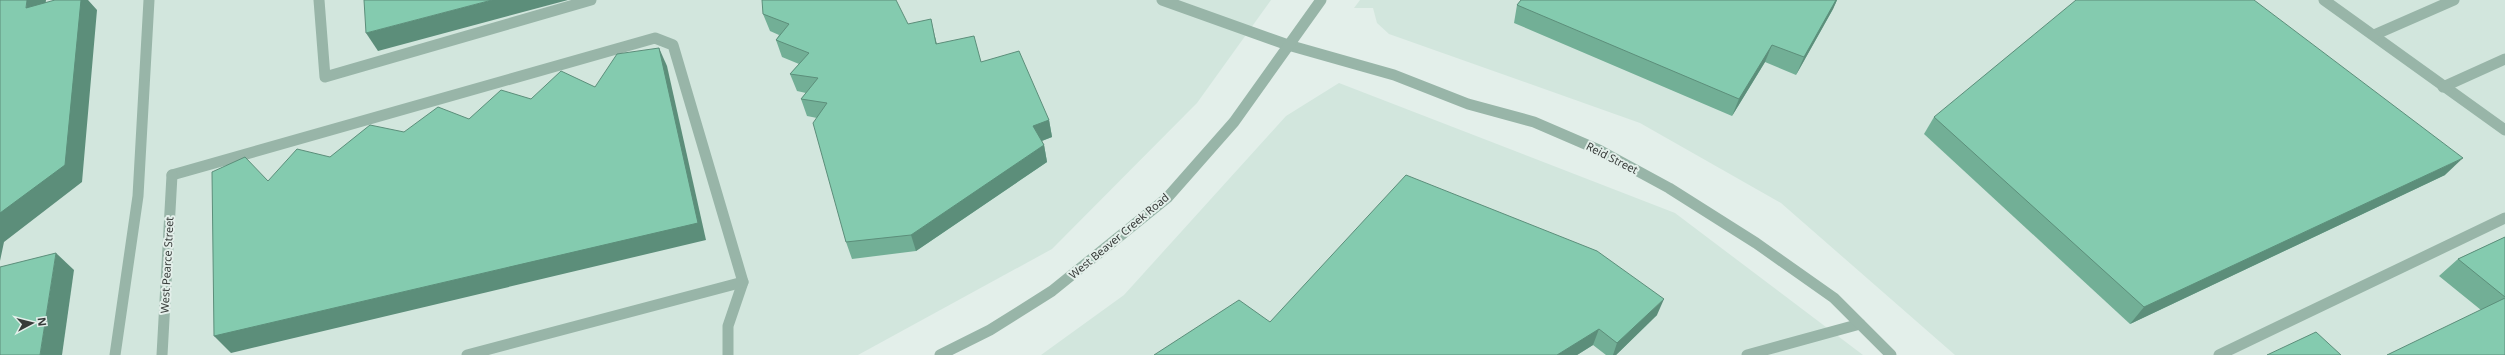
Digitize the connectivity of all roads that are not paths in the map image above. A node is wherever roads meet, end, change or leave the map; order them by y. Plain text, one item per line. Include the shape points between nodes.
1 (149, 0) edge
2 (319, 0) edge
3 (591, 0) edge
4 (1162, 0) edge
5 (1321, 0) edge
6 (2324, 0) edge
7 (2454, 0) edge
8 (2374, 35) junction
9 (1288, 45) junction
10 (2505, 59) edge
11 (2443, 87) junction
12 (2505, 130) edge
13 (2505, 218) edge
14 (743, 282) junction
15 (1860, 324) junction
16 (115, 355) edge
17 (162, 355) edge
18 (466, 355) edge
19 (728, 355) edge
20 (940, 355) edge
21 (1747, 355) edge
22 (1891, 355) edge
23 (2219, 355) edge

1 - 16 street via 138,196
2 - 3 street via 324,77
4 - 9 street, Reid Street
5 - 9 street, West Beaver Creek Road
6 - 8 street
7 - 8 street
8 - 11 street
9 - 15 street, Reid Street via 1394,75 1468,104 1534,122 1599,150 1669,188 1756,243 1834,298
9 - 20 street, West Beaver Creek Road via 1234,122 1166,198 1052,292 990,330
10 - 11 street
11 - 12 street
13 - 23 street
14 - 17 street, West Pearce Street via 673,45 655,38 172,175
14 - 18 street
14 - 19 street via 728,326
15 - 21 street
15 - 22 street, Reid Street

